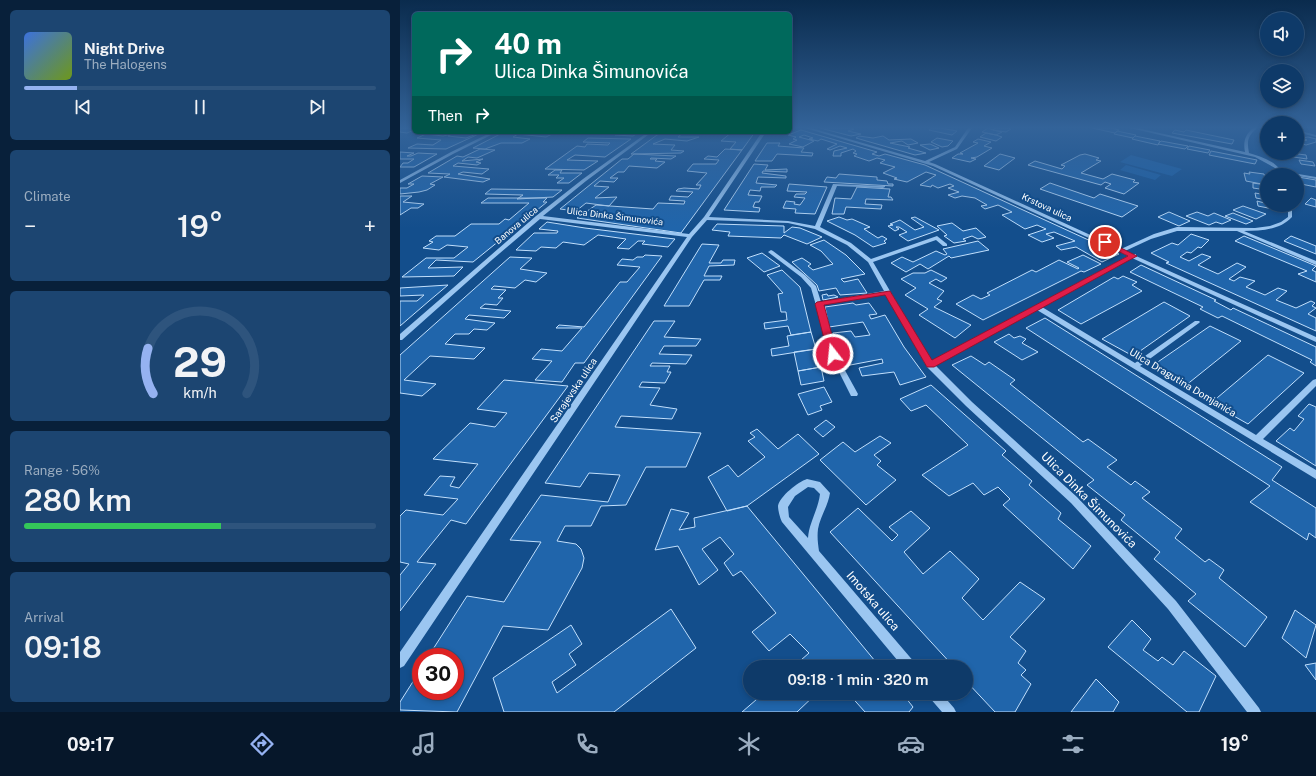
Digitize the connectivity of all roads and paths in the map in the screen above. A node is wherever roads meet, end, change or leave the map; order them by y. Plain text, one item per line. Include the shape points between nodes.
1 (437, 161) edge
2 (609, 161) edge
3 (744, 161) edge
4 (1268, 161) edge
5 (926, 162) edge
6 (1276, 168) edge
7 (1304, 177) edge
8 (1316, 178) edge
9 (400, 182) edge
10 (883, 187) dead end
11 (1290, 212) edge
12 (538, 217) junction
13 (706, 218) junction
14 (817, 228) junction
15 (1237, 230) junction
16 (690, 236) junction
17 (945, 245) dead end
18 (1122, 250) junction
19 (771, 252) dead end
20 (1134, 256) junction
21 (870, 261) junction
22 (1316, 263) edge
23 (887, 292) junction
24 (820, 304) junction
25 (1038, 308) junction
26 (1197, 322) dead end
27 (400, 338) edge
28 (1316, 340) edge
29 (930, 365) junction
30 (1137, 365) junction
31 (1316, 382) edge
32 (854, 394) dead end
33 (1257, 439) junction
34 (1316, 475) edge
35 (814, 554) junction
36 (905, 660) edge
37 (400, 662) edge
38 (939, 700) edge
39 (950, 712) edge
40 (1255, 712) edge

1 - 9 street
2 - 12 street, Banova ulica
3 - 13 street, Sarajevska ulica
4 - 6 street
5 - 18 street, Krstova ulica
7 - 8 street
10 - 14 street via 835,185
11 - 15 street via 1290,217 1282,225
12 - 16 street, Ulica Dinka Šimunovića
12 - 27 street, Banova ulica
13 - 14 street, Ulica Dinka Šimunovića via 788,222
13 - 16 street, Sarajevska ulica
14 - 21 street, Ulica Dinka Šimunovića via 849,244
15 - 18 street via 1179,229 1146,238
15 - 22 street
16 - 37 street, Sarajevska ulica
17 - 21 street via 937,238
18 - 20 street, Krstova ulica
19 - 24 street via 814,287
20 - 25 street
20 - 28 street, Krstova ulica
21 - 23 street, Ulica Dinka Šimunovića
23 - 24 street
23 - 29 street, Ulica Dinka Šimunovića
24 - 32 street via 833,354
25 - 29 street
25 - 30 street, Ulica Dragutina Domjanića
26 - 30 street
29 - 40 street, Ulica Dinka Šimunovića via 1100,527 1172,605
30 - 33 street, Ulica Dragutina Domjanića
31 - 33 street
33 - 34 street, Ulica Dragutina Domjanića
35 - 35 street, Imotska ulica via 785,519 783,506 792,493 806,483 816,485 826,493 812,534
35 - 36 street, Imotska ulica
38 - 39 street

